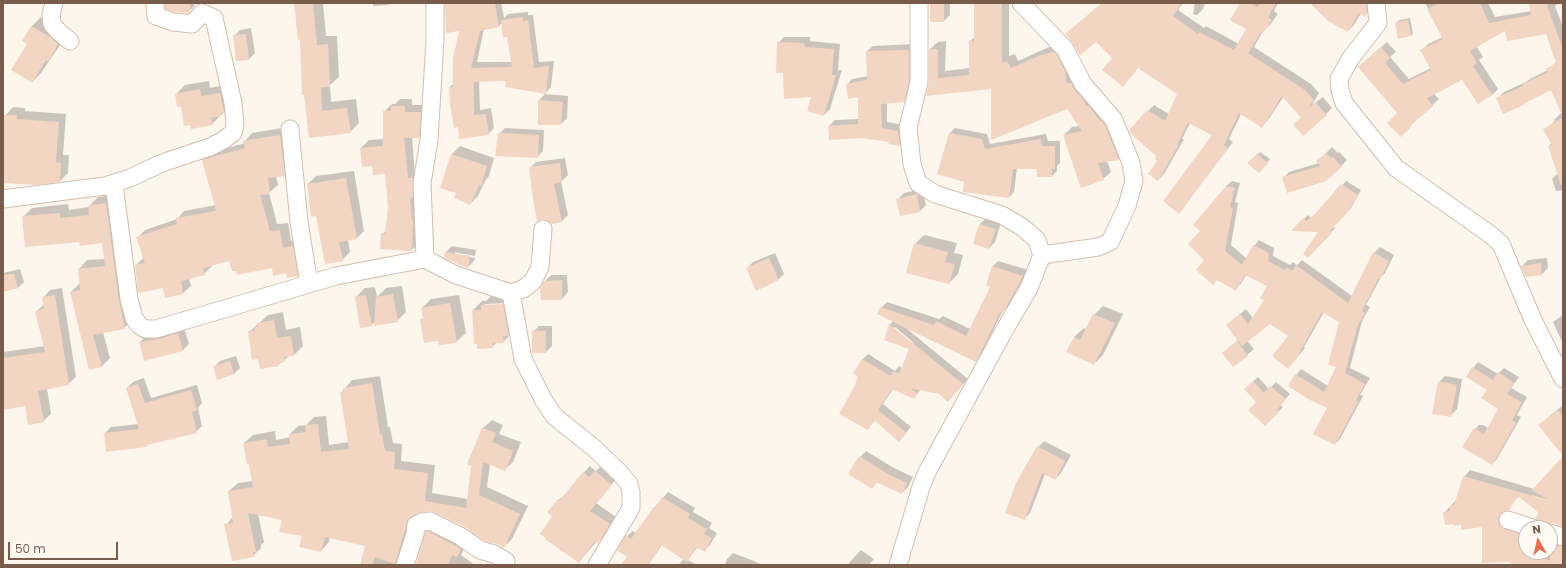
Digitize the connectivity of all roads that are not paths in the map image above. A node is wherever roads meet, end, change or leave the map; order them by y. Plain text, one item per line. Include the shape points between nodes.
1 (54, 3) edge
2 (155, 3) edge
3 (435, 3) edge
4 (919, 3) edge
5 (1021, 3) edge
6 (1376, 3) edge
7 (213, 10) edge
8 (70, 41) dead end
9 (290, 129) dead end
10 (114, 184) junction
11 (3, 199) edge
12 (543, 229) dead end
13 (1042, 255) junction
14 (425, 259) junction
15 (309, 284) junction
16 (511, 293) junction
17 (1563, 379) edge
18 (1508, 520) dead end
19 (1518, 523) edge
20 (506, 561) dead end
21 (405, 565) edge
22 (597, 565) edge
23 (898, 565) edge

1 - 8 street via 52,24
2 - 7 street via 156,16 173,22 192,24 202,13
3 - 14 street via 429,140 422,183
4 - 13 street via 919,82 908,128 912,164 918,183 935,194 1002,215 1022,226 1037,240
5 - 13 street via 1065,49 1083,84 1114,120 1131,163 1134,181 1127,206 1110,242 1098,247
6 - 17 street via 1378,23 1350,59 1339,79 1344,103 1396,168 1501,244 1533,320
7 - 10 street via 233,103 235,125 232,133 210,147 162,163
9 - 15 street via 299,222
10 - 11 street
10 - 15 street via 129,299 134,318 142,327 156,329
12 - 16 street via 540,267 533,281 523,289
13 - 23 street via 1029,288 927,472
14 - 15 street
14 - 16 street via 456,275
16 - 22 street via 523,359 544,401 554,416 594,448 629,484 631,508
18 - 19 street
20 - 21 street via 480,550 460,536 430,521 416,526

